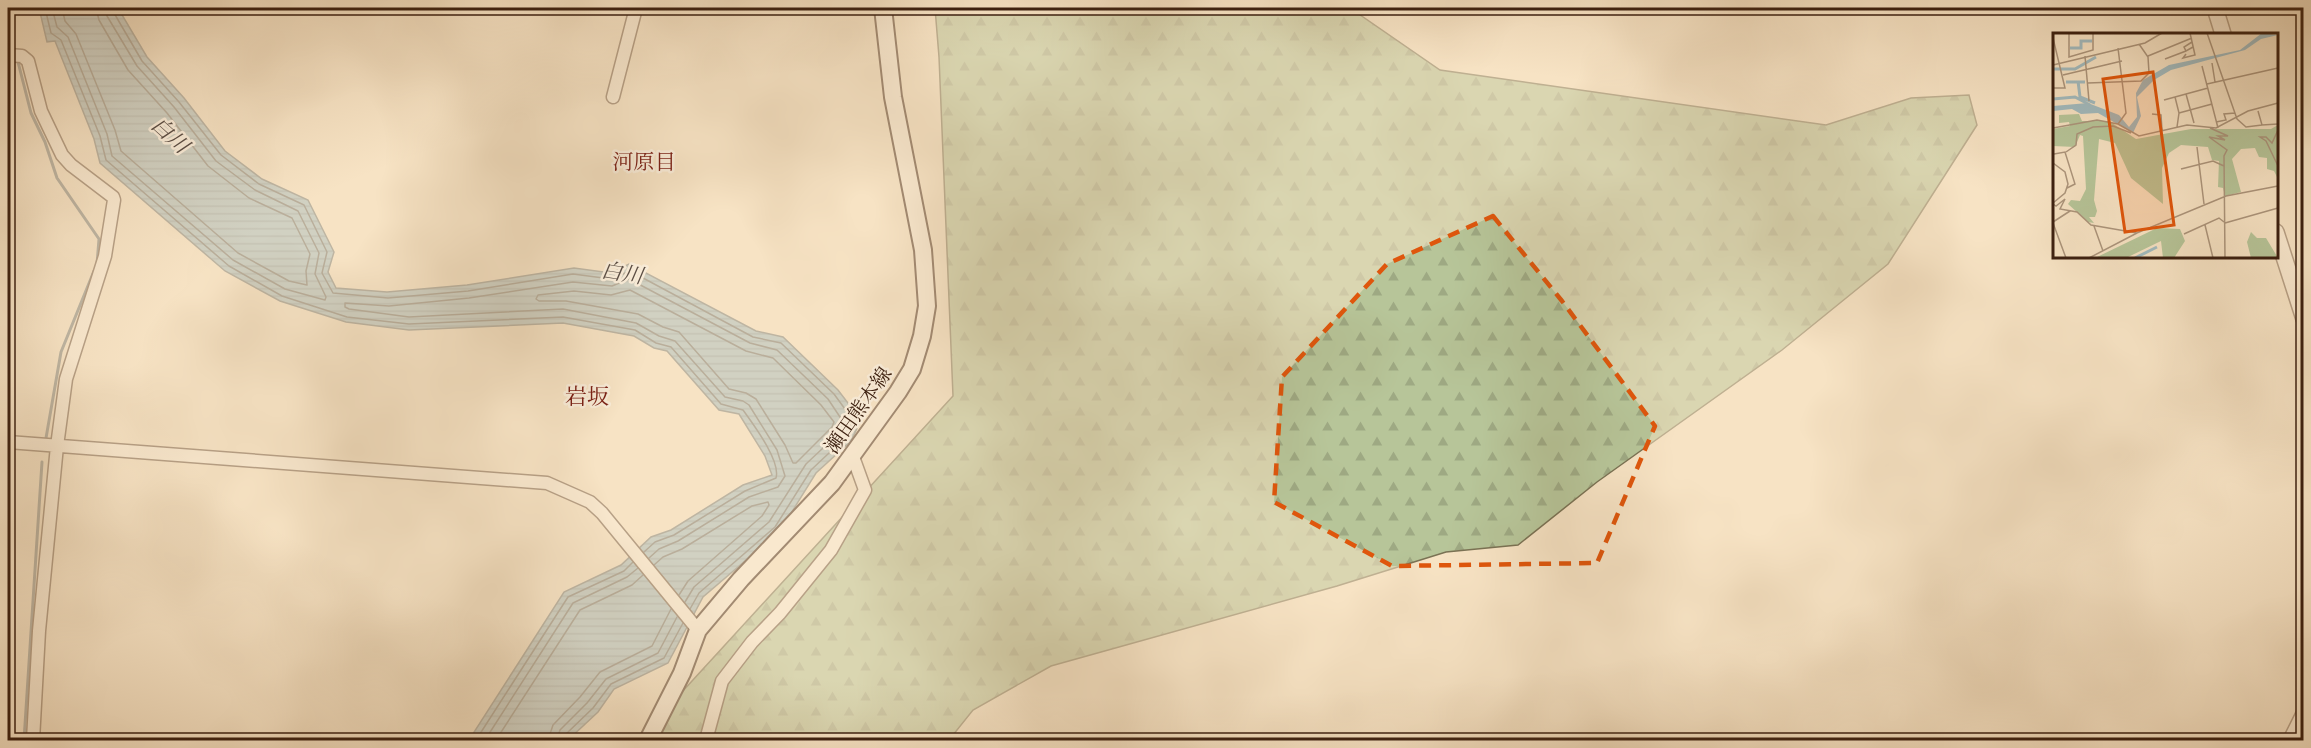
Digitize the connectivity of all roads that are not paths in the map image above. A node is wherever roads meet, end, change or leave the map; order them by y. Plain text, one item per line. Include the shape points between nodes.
1 (636, 8) edge
2 (883, 8) edge
3 (2216, 8) edge
4 (2223, 33) edge
5 (8, 55) edge
6 (614, 98) dead end
7 (2278, 235) edge
8 (2304, 319) edge
9 (8, 442) edge
10 (57, 446) junction
11 (852, 454) junction
12 (695, 627) junction
13 (2304, 714) edge
14 (33, 741) edge
15 (648, 741) edge
16 (706, 741) edge
17 (2291, 741) edge

1 - 6 street
2 - 11 main road, 瀬田熊本線 via 893,97 923,250 927,306 912,369
3 - 4 street
5 - 10 street via 22,56 28,61 41,111 62,155 114,200 105,256 66,378
7 - 8 street
9 - 10 street
10 - 12 street via 547,483 590,502 602,513
10 - 14 street
11 - 12 main road, 瀬田熊本線 via 832,483
11 - 16 street via 865,490 831,550 722,681
12 - 15 main road, 瀬田熊本線 via 682,673
13 - 17 street

